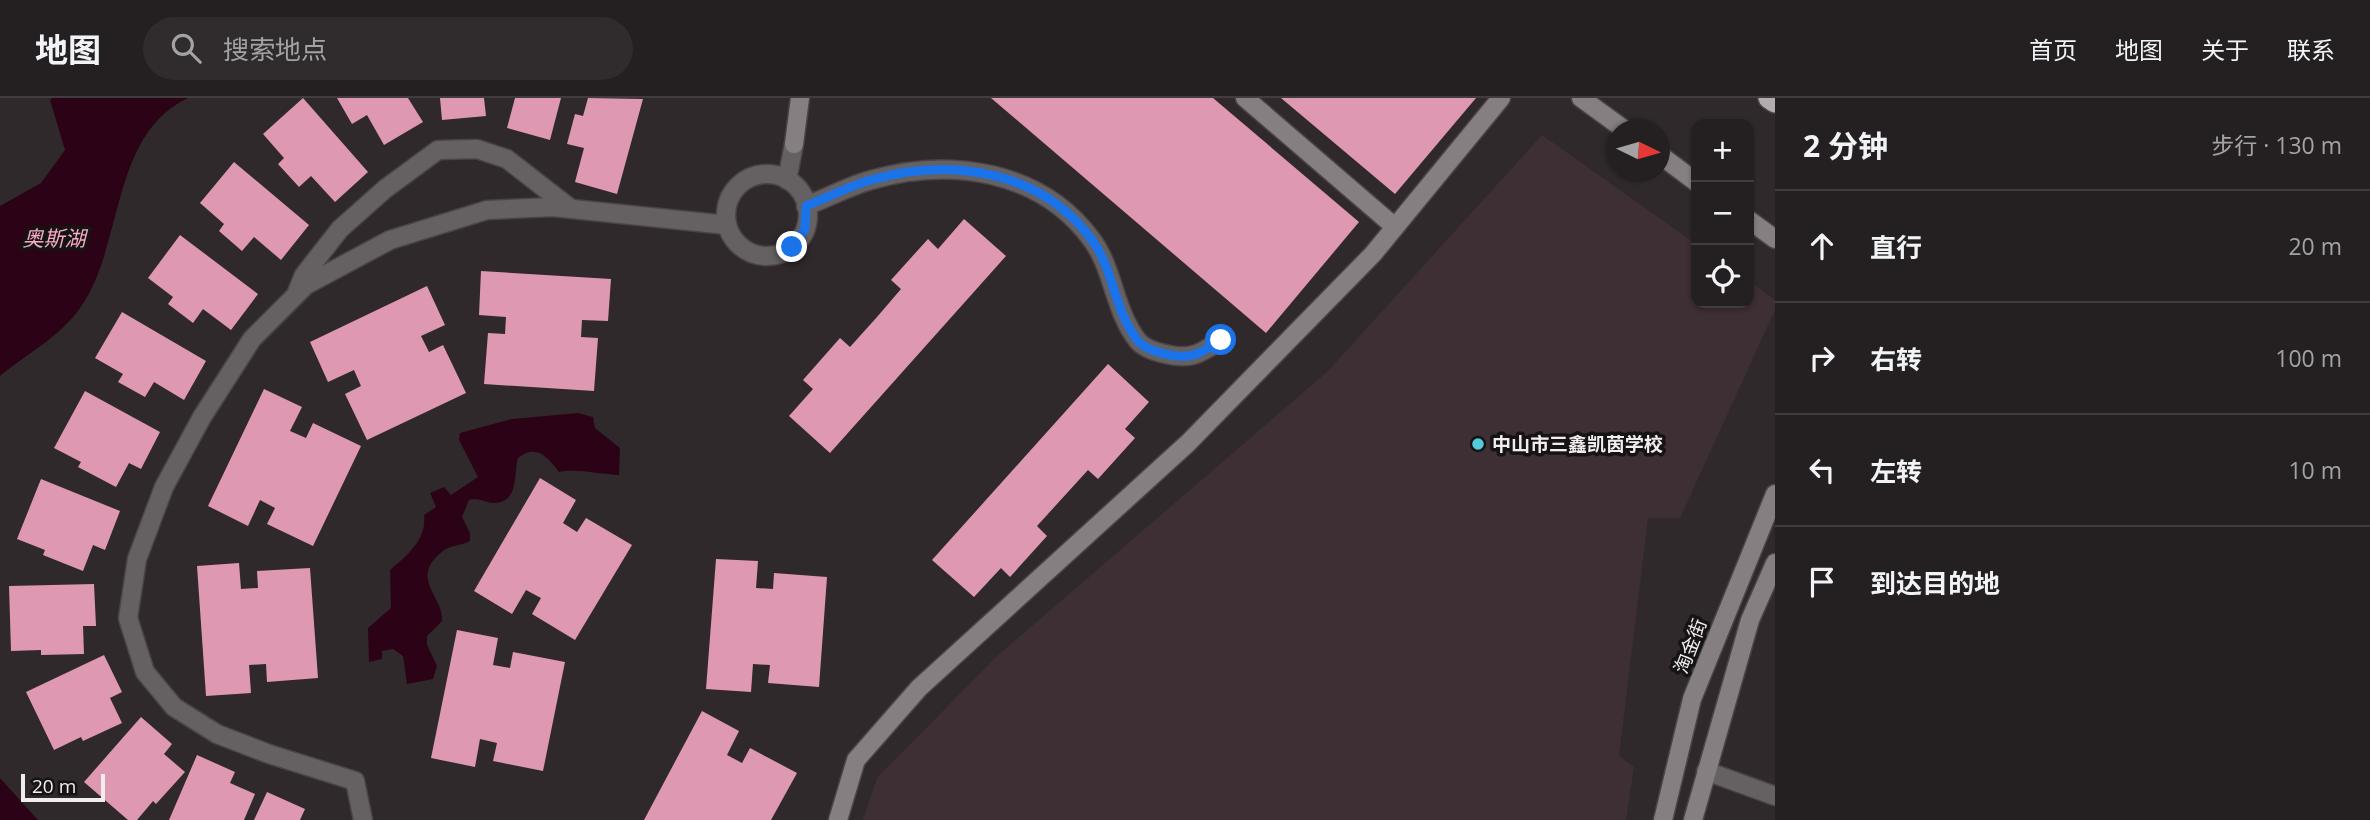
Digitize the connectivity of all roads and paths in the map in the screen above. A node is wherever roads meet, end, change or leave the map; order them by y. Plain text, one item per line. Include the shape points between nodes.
1 (800, 98) edge
2 (1245, 98) edge
3 (1501, 98) edge
4 (1581, 98) edge
5 (1769, 98) edge
6 (1775, 102) edge
7 (1610, 119) edge
8 (1670, 162) edge
9 (1691, 178) edge
10 (787, 180) junction
11 (806, 206) junction
12 (570, 208) junction
13 (1754, 224) edge
14 (727, 225) junction
15 (1395, 227) junction
16 (1775, 239) edge
17 (295, 296) junction
18 (1221, 340) dead end
19 (1775, 494) edge
20 (1775, 563) edge
21 (1706, 771) junction
22 (1775, 796) edge
23 (363, 820) edge
24 (838, 820) edge
25 (1663, 820) edge
26 (1693, 820) edge

1 - 10 street
2 - 15 street
3 - 15 street
4 - 7 street
5 - 6 highway
8 - 9 street
10 - 11 street
10 - 14 street via 761,175 737,187 729,199
11 - 14 street via 800,239 771,256 739,246
11 - 18 street via 871,180 922,170 983,171 1023,182 1063,207 1092,239 1105,262 1118,306 1139,343 1168,355 1193,356
12 - 14 street
12 - 17 street via 487,210 390,240 306,285
12 - 17 street via 507,159 477,149 438,150 341,229 304,275
13 - 16 street
15 - 24 street via 1188,443 919,688 856,760
17 - 23 street via 252,339 164,487 137,559 128,618 145,672 174,707 217,734 355,781
19 - 25 street, 淘金街 via 1692,699
20 - 21 street via 1750,620
21 - 22 street
21 - 26 street

